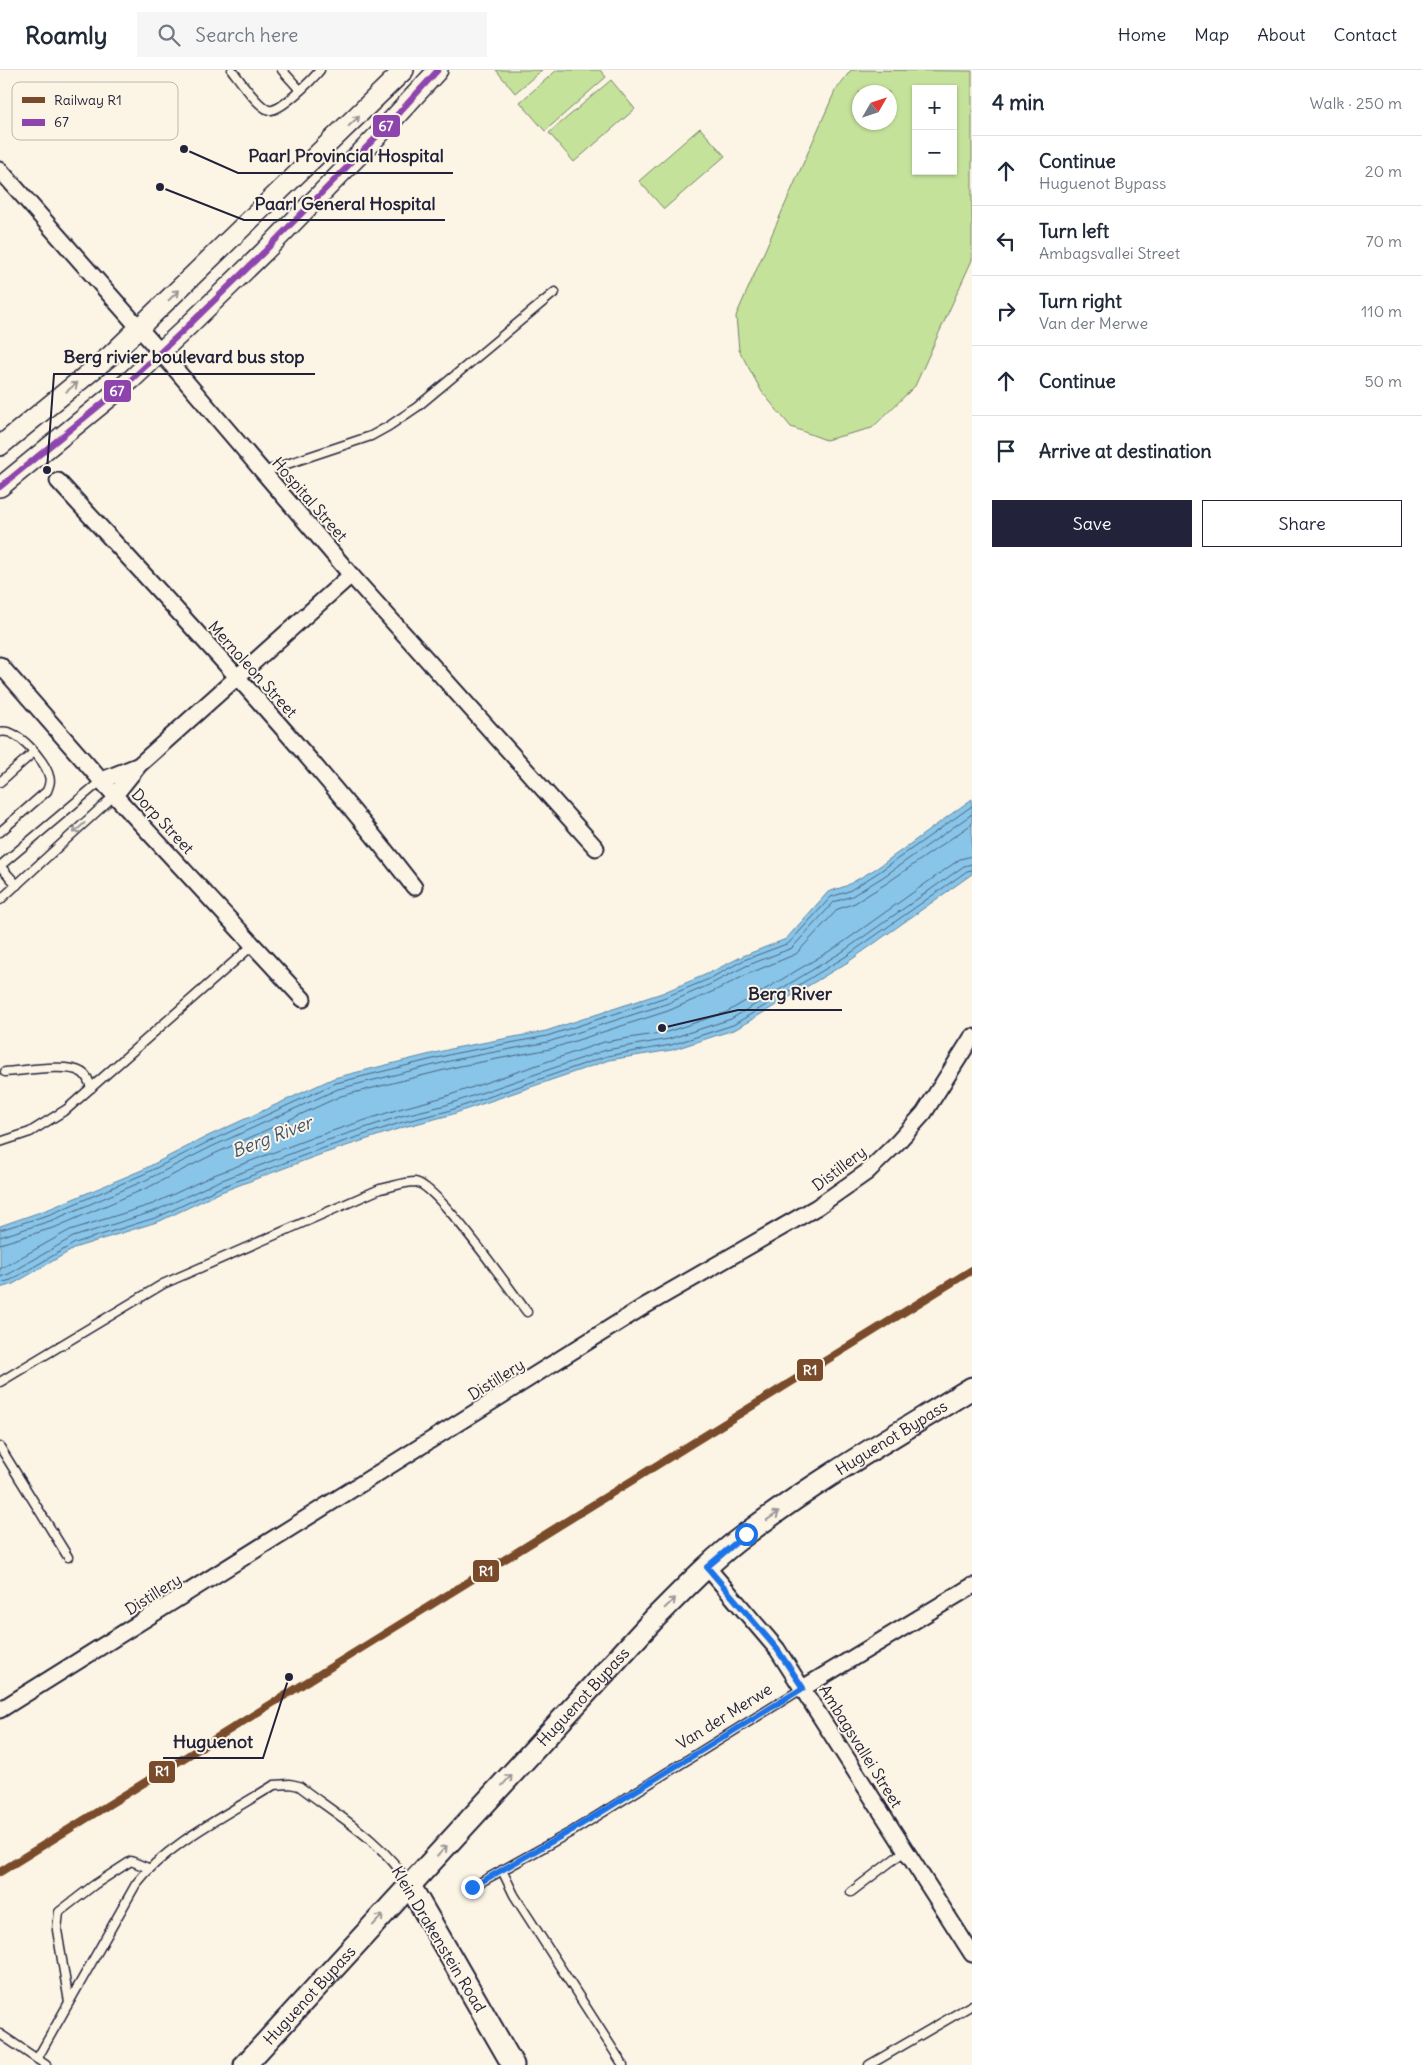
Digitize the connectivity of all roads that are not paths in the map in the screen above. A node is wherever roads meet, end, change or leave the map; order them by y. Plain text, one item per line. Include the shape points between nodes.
1 (232, 70) edge
2 (282, 70) edge
3 (320, 70) edge
4 (389, 70) edge
5 (404, 70) edge
6 (438, 70) edge
7 (300, 90) junction
8 (380, 96) junction
9 (0, 170) edge
10 (555, 292) dead end
11 (139, 329) junction
12 (160, 352) junction
13 (4, 443) edge
14 (263, 472) junction
15 (58, 481) dead end
16 (0, 487) edge
17 (351, 575) junction
18 (1, 669) edge
19 (237, 676) junction
20 (0, 732) edge
21 (34, 752) junction
22 (138, 765) junction
23 (102, 780) junction
24 (0, 782) edge
25 (115, 795) junction
26 (0, 832) edge
27 (596, 848) dead end
28 (0, 866) edge
29 (17, 885) junction
30 (414, 888) dead end
31 (0, 900) edge
32 (254, 945) junction
33 (303, 998) dead end
34 (972, 1037) edge
35 (5, 1072) dead end
36 (91, 1088) junction
37 (0, 1142) edge
38 (527, 1312) dead end
39 (0, 1382) edge
40 (972, 1388) edge
41 (0, 1447) edge
42 (68, 1557) dead end
43 (707, 1567) junction
44 (972, 1586) edge
45 (803, 1688) junction
46 (0, 1710) edge
47 (906, 1850) junction
48 (148, 1868) junction
49 (502, 1870) junction
50 (410, 1886) junction
51 (472, 1887) dead end
52 (851, 1892) dead end
53 (972, 1954) edge
54 (69, 2002) junction
55 (972, 2005) edge
56 (0, 2034) edge
57 (37, 2059) junction
58 (46, 2065) edge
59 (245, 2065) edge
60 (513, 2065) edge
61 (622, 2065) edge
62 (869, 2065) edge

1 - 7 lane via 261,106 268,110 275,110
2 - 7 lane
3 - 7 lane
4 - 8 street
5 - 8 street
6 - 12 street via 264,252
11 -> 8 street
9 - 11 street, Hospital Street
10 - 14 lane via 390,426 371,436
11 - 12 street, Hospital Street
13 -> 11 street
12 - 14 street, Hospital Street
12 - 16 street via 132,379
14 - 17 street, Hospital Street
15 - 19 street, Mernoleon Street
17 - 19 street
17 - 27 street, Hospital Street
18 - 23 street, Dorp Street
19 - 22 street
19 - 30 street, Mernoleon Street via 372,833
20 - 21 lane via 14,734
21 - 24 lane
21 - 26 lane via 49,774 47,791
22 - 23 street
22 - 25 street
23 - 25 street, Dorp Street
23 - 28 lane
25 -> 29 lane
25 - 32 street, Dorp Street
28 - 29 lane
29 - 31 lane
32 - 33 street, Dorp Street
32 - 36 lane
34 - 46 street, Distillery via 924,1113 867,1172 824,1202 643,1307
35 - 36 lane via 62,1068 80,1071 88,1078
36 - 37 lane via 67,1109 30,1132
38 - 39 lane via 448,1209 428,1189 415,1182 380,1189 163,1284
43 -> 40 main road, Huguenot Bypass via 761,1524
41 - 42 lane
43 - 45 street, Ambagsvallei Street via 777,1649
50 -> 43 main road, Huguenot Bypass via 654,1619
44 - 45 street, Van der Merwe
45 - 47 street, Ambagsvallei Street
45 - 49 lane, Van der Merwe
47 - 52 lane
47 - 53 street, Ambagsvallei Street
48 - 50 lane, Klein Drakenstein Road via 169,1851 274,1785 290,1784 299,1786 364,1836 398,1868
48 - 54 lane
48 - 54 lane via 131,1862 59,1912 57,1930
49 - 51 lane, Van der Merwe
49 - 61 lane via 514,1895
59 -> 50 main road, Huguenot Bypass
50 - 60 main road, Klein Drakenstein Road
54 - 57 lane
55 - 62 lane
56 - 57 lane
57 - 58 lane

